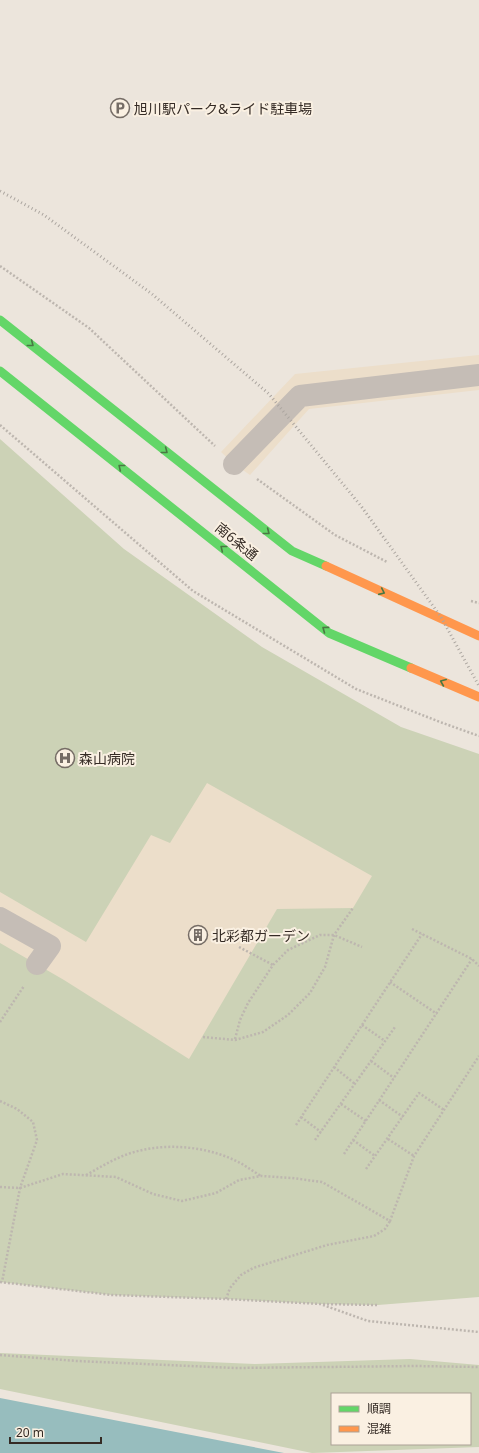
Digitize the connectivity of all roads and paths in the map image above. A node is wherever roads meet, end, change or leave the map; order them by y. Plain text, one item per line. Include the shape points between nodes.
1 (0, 320) edge
2 (0, 371) edge
3 (479, 375) edge
4 (0, 425) edge
5 (234, 464) dead end
6 (479, 636) edge
7 (479, 697) edge
8 (479, 736) edge
9 (354, 908) dead end
10 (0, 918) edge
11 (412, 929) dead end
12 (422, 934) junction
13 (334, 935) junction
14 (362, 947) dead end
15 (239, 948) dead end
16 (472, 959) junction
17 (37, 964) joint
18 (273, 966) junction
19 (479, 966) edge
20 (390, 982) junction
21 (437, 1014) junction
22 (0, 1022) edge
23 (362, 1025) junction
24 (395, 1027) dead end
25 (202, 1037) dead end
26 (234, 1040) junction
27 (385, 1041) junction
28 (479, 1056) edge
29 (371, 1061) junction
30 (334, 1067) junction
31 (394, 1078) junction
32 (355, 1084) junction
33 (380, 1100) junction
34 (0, 1101) edge
35 (341, 1104) junction
36 (444, 1110) junction
37 (301, 1117) junction
38 (403, 1117) junction
39 (366, 1122) junction
40 (296, 1125) dead end
41 (321, 1132) junction
42 (388, 1139) junction
43 (315, 1140) dead end
44 (353, 1140) junction
45 (344, 1154) dead end
46 (375, 1156) junction
47 (414, 1156) junction
48 (366, 1169) dead end
49 (85, 1175) junction
50 (261, 1176) junction
51 (0, 1187) edge
52 (20, 1188) junction
53 (390, 1221) junction
54 (1, 1282) edge
55 (226, 1299) junction
56 (321, 1304) junction
57 (378, 1305) dead end
58 (479, 1332) edge
59 (0, 1355) edge
60 (479, 1367) edge

1 -> 6 street, 南6条通 via 292,551
7 -> 2 street, 南6条通 via 329,633
3 - 5 street via 300,396
4 - 8 path via 193,591 356,689
9 - 13 path
10 - 17 street via 50,946
11 - 12 path
12 - 16 path
12 - 20 path
13 - 14 path
13 - 18 path via 320,935 302,942 288,950
13 - 26 path via 325,967 310,993 288,1016 263,1032
15 - 18 path
16 - 19 path
16 - 21 path
17 - 22 path
18 - 26 path via 248,1003
20 - 21 path
20 - 23 path
21 - 31 path
23 - 27 path
23 - 30 path
24 - 27 path
25 - 26 path
27 - 29 path
28 - 36 path
29 - 31 path
29 - 32 path
30 - 32 path
30 - 37 path
31 - 33 path
32 - 35 path
33 - 38 path
33 - 39 path
34 - 52 path via 33,1122 37,1140
35 - 39 path
35 - 41 path
36 - 38 path via 420,1094
36 - 47 path
37 - 40 path
37 - 41 path
38 - 42 path
39 - 44 path
41 - 43 path
42 - 46 path
42 - 47 path
44 - 45 path
44 - 46 path
46 - 48 path
47 - 53 path
49 - 50 path via 116,1177 153,1194 182,1201 216,1193 239,1180
49 - 50 path via 119,1157 138,1151 179,1146 232,1159
49 - 52 path via 63,1174
50 - 53 path via 322,1182
51 - 52 path
52 - 54 path
53 - 55 path via 385,1229 374,1236 327,1245 253,1268 241,1274 230,1288
54 - 55 path via 112,1295
55 - 56 path
56 - 57 path
56 - 58 path via 368,1321
59 - 60 path via 235,1368

